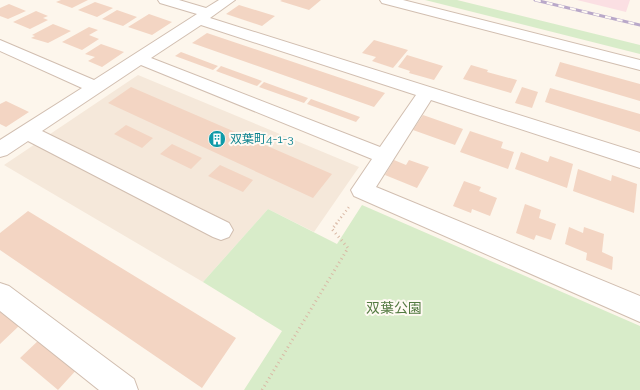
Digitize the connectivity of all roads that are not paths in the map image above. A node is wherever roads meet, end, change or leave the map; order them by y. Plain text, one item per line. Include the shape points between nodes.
1 (165, 0) edge
2 (228, 0) edge
3 (387, 0) edge
4 (203, 16) junction
5 (0, 45) edge
6 (138, 58) junction
7 (640, 65) edge
8 (94, 87) junction
9 (426, 92) junction
10 (27, 132) junction
11 (0, 150) edge
12 (384, 156) junction
13 (640, 160) edge
14 (221, 230) dead end
15 (0, 295) edge
16 (640, 309) edge
17 (123, 390) edge

1 - 4 street
2 - 4 street
3 - 7 street
4 - 6 street
4 - 9 street
5 - 8 street
6 - 8 street
6 - 12 street
8 - 10 street
9 - 12 street
9 - 13 street
10 - 11 street
10 - 14 street
12 - 16 street via 362,190
15 - 17 street

